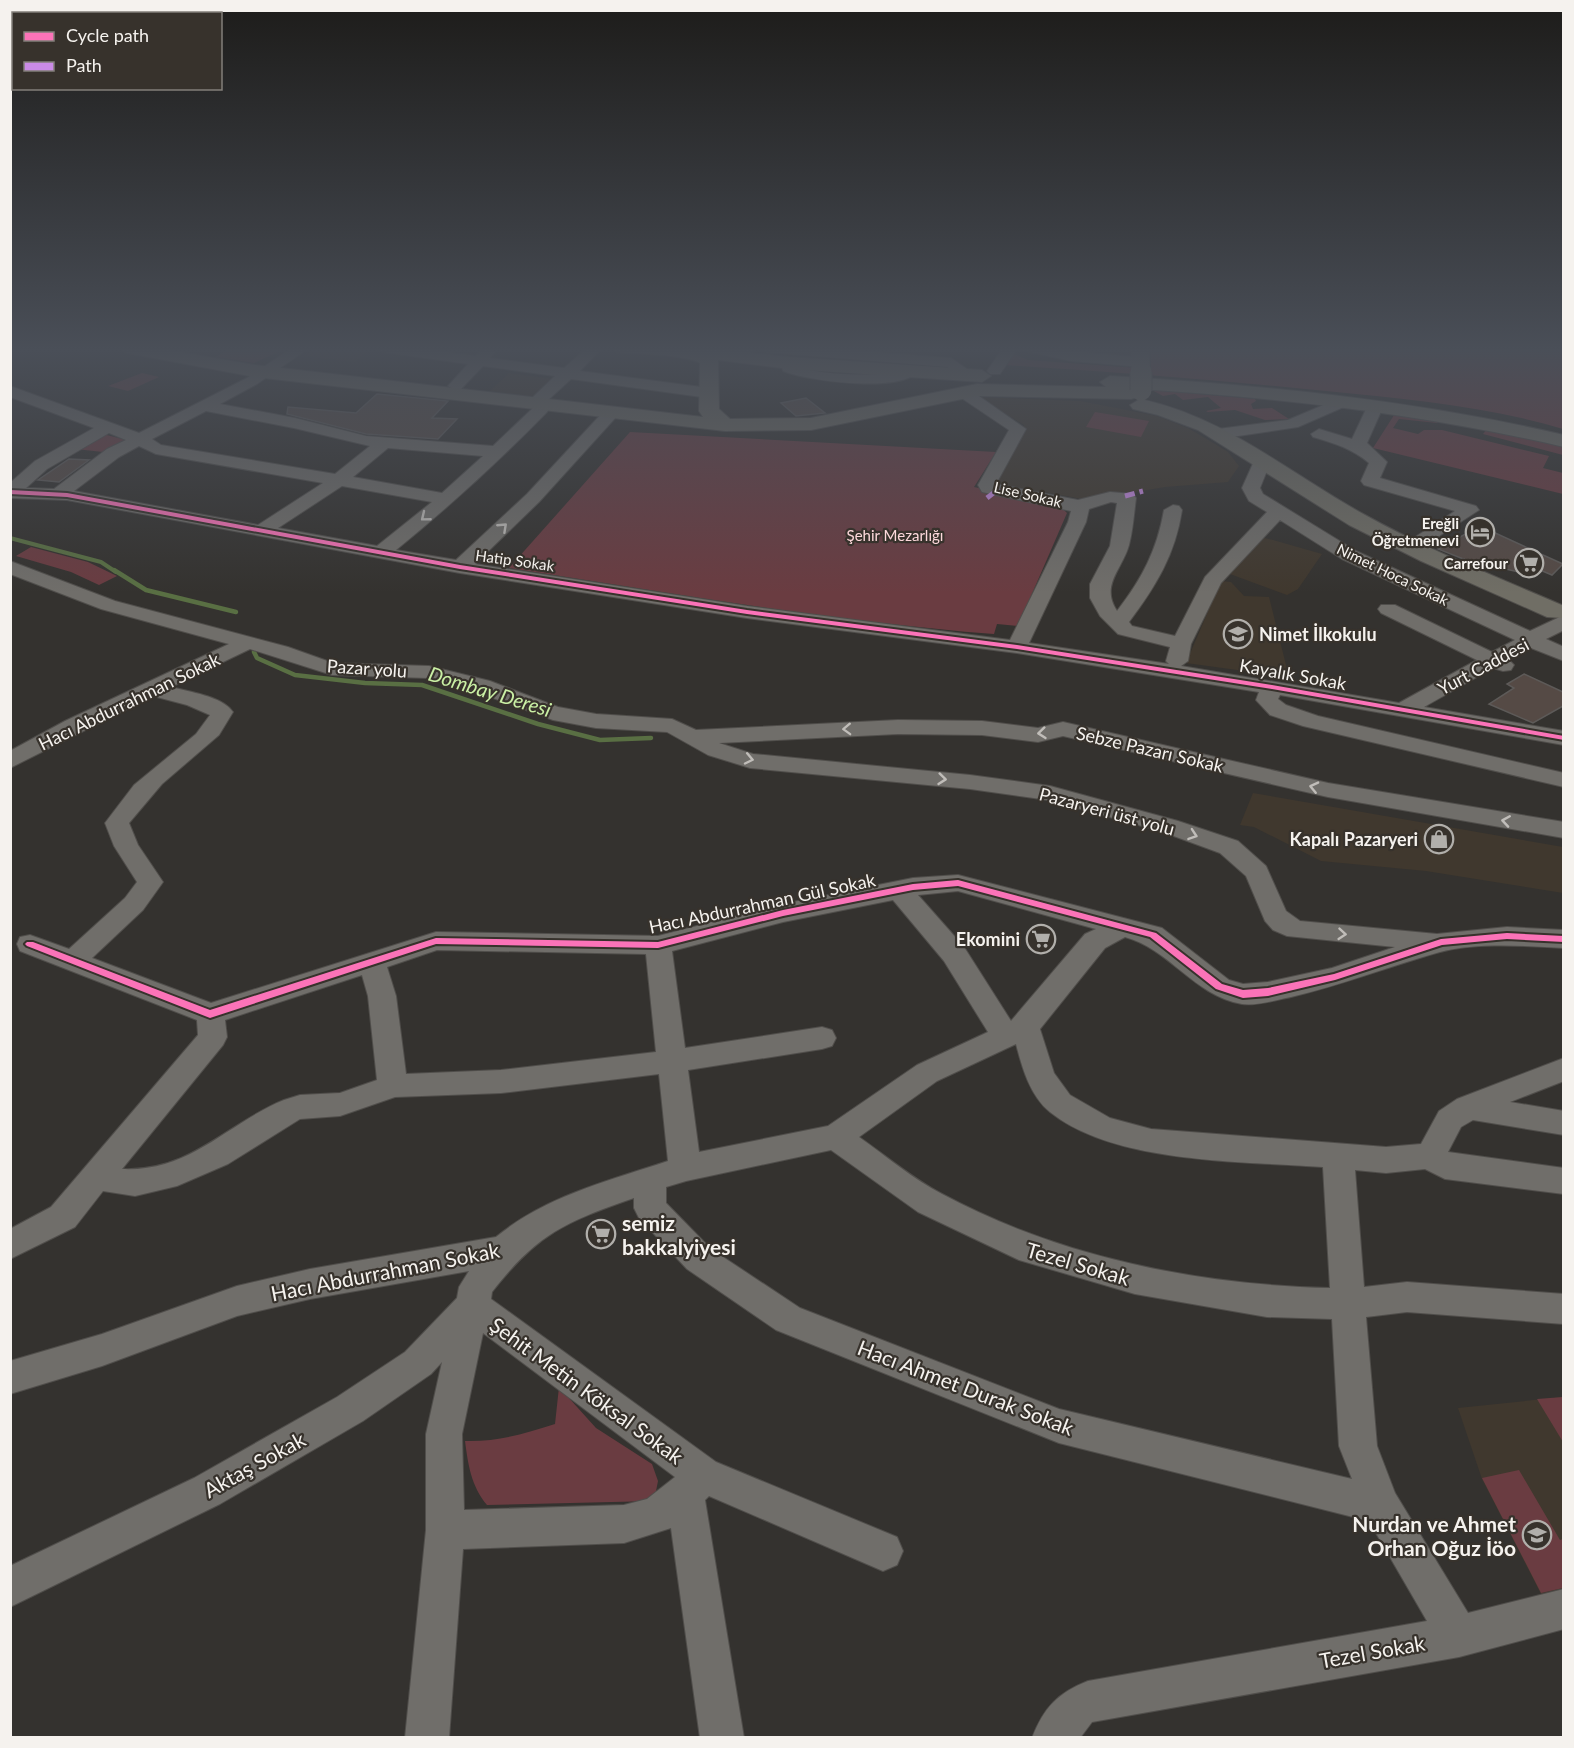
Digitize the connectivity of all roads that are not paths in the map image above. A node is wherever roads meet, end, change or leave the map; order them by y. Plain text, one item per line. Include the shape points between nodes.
1 (103, 430) edge
2 (111, 430) edge
3 (158, 430) edge
4 (319, 430) edge
5 (521, 430) edge
6 (596, 430) edge
7 (1018, 430) edge
8 (1212, 430) joint
9 (1218, 430) edge
10 (1375, 430) edge
11 (1515, 430) edge
12 (1545, 430) edge
13 (1319, 434) dead end
14 (1563, 434) edge
15 (139, 439) junction
16 (1563, 441) edge
17 (384, 443) junction
18 (1365, 451) junction
19 (499, 452) junction
20 (1261, 463) junction
21 (338, 481) junction
22 (1296, 484) junction
23 (1251, 488) junction
24 (11, 492) edge
25 (59, 494) junction
26 (448, 499) junction
27 (1078, 506) junction
28 (1173, 510) dead end
29 (1277, 512) junction
30 (261, 531) junction
31 (1419, 551) junction
32 (380, 553) junction
33 (10, 567) edge
34 (460, 567) junction
35 (39, 579) junction
36 (10, 586) edge
37 (1388, 609) dead end
38 (1562, 609) edge
39 (1117, 624) junction
40 (249, 642) junction
41 (1181, 644) junction
42 (1551, 644) edge
43 (1017, 647) junction
44 (1499, 663) junction
45 (1174, 672) junction
46 (1272, 687) junction
47 (151, 689) junction
48 (1411, 712) junction
49 (1467, 723) junction
50 (695, 737) junction
51 (1563, 738) edge
52 (1467, 758) junction
53 (10, 761) edge
54 (1563, 780) edge
55 (1563, 830) edge
56 (900, 890) junction
57 (1123, 926) junction
58 (1563, 939) edge
59 (1442, 942) junction
60 (30, 944) dead end
61 (658, 945) junction
62 (73, 960) junction
63 (372, 962) junction
64 (210, 1014) junction
65 (1015, 1031) junction
66 (822, 1038) dead end
67 (672, 1061) junction
68 (1563, 1069) edge
69 (393, 1086) junction
70 (1468, 1107) junction
71 (1563, 1124) edge
72 (836, 1137) junction
73 (1338, 1155) junction
74 (1430, 1156) junction
75 (685, 1168) junction
76 (95, 1176) junction
77 (650, 1181) junction
78 (1563, 1181) edge
79 (10, 1245) edge
80 (505, 1250) junction
81 (1350, 1304) junction
82 (472, 1305) junction
83 (1563, 1309) edge
84 (10, 1378) edge
85 (694, 1484) junction
86 (1381, 1505) junction
87 (445, 1530) junction
88 (883, 1551) dead end
89 (10, 1587) edge
90 (1563, 1609) edge
91 (1459, 1636) junction
92 (427, 1737) edge
93 (722, 1737) edge
94 (1053, 1737) edge

1 - 24 street, Hatip Sokak via 41,465
2 - 15 street
3 - 15 street
4 - 17 street
5 - 19 street
34 -> 6 street via 533,498
7 - 27 street, Lise Sokak via 988,488
8 - 9 street
8 - 20 main road
10 - 18 street
11 - 16 main road
12 - 14 main road
13 - 18 street
15 - 21 street via 156,449
15 - 25 street via 113,453
17 - 19 street
17 - 21 street
18 - 31 street via 1378,462 1370,481 1470,510
19 - 26 street
20 - 22 main road
20 - 23 street
21 - 26 street
21 - 30 street
22 - 23 street via 1275,479
22 - 31 main road
23 - 29 street, Nimet Hoca Sokak via 1255,497
24 - 25 street, Hatip Sokak
25 - 30 street, Hatip Sokak
26 -> 32 street
27 - 39 street via 1120,496 1129,501 1119,546 1100,584 1100,598
27 - 43 street, Lise Sokak via 1077,522
28 - 39 street via 1161,560
29 - 41 street via 1212,581
29 - 42 street, Nimet Hoca Sokak via 1349,555
30 - 32 street, Hatip Sokak
31 - 38 main road
32 - 34 street, Hatip Sokak
33 - 35 street, Pazar yolu
34 - 43 street, Hatip Sokak via 747,612
35 - 36 street
35 - 40 street, Pazar yolu via 108,605
37 - 44 street
38 - 42 street, Yurt Caddesi
39 - 41 street via 1135,634
40 - 47 street, Hacı Abdurrahman Sokak
40 - 50 street, Pazar yolu via 332,669 429,672 482,686 554,713 596,721 672,726
41 - 45 street
42 - 44 street, Yurt Caddesi
43 - 45 street, Kayalık Sokak
44 - 48 street, Yurt Caddesi
45 - 46 street, Kayalık Sokak
46 - 48 street, Kayalık Sokak
46 - 52 street, Kayalık Sokak via 1267,700 1278,710
47 - 53 street, Hacı Abdurrahman Sokak
47 - 62 street via 195,700 222,712 218,725 160,772 117,823 126,846 150,882 134,904
48 - 49 street, Kayalık Sokak
49 - 51 street, Kayalık Sokak
49 - 52 street
55 -> 50 street, Sebze Pazarı Sokak via 1328,790 1063,729 1038,735 982,728 897,727
50 -> 59 street, Pazaryeri üst yolu via 716,750 750,761 970,782 1061,796 1229,847 1257,872 1274,915 1296,930
52 - 54 street, Kayalık Sokak
56 - 57 street, Hacı Abdurrahman Gül Sokak via 958,883
56 - 61 street, Hacı Abdurrahman Gül Sokak via 783,913
56 - 65 street via 956,956 992,1018
57 - 59 street via 1153,935 1219,987 1243,994 1335,977
57 - 65 street, Hacı Abdurrahman Sokak via 1095,941
58 - 59 street via 1507,936
60 - 62 street
61 - 63 street, Hacı Abdurrahman Gül Sokak via 436,941
61 - 67 street, Hacı Abdurrahman Gül Sokak
62 - 64 street
63 - 64 street, Hacı Abdurrahman Gül Sokak
63 - 69 street via 382,996
64 - 76 street via 213,1037
65 - 72 street, Hacı Abdurrahman Sokak via 927,1073
65 - 73 street via 1059,1103 1101,1128 1151,1141
66 - 67 street
67 - 69 street via 475,1084
67 - 75 street, Hacı Abdurrahman Gül Sokak
68 - 70 street
69 - 76 street via 331,1106 298,1108 279,1115 197,1166 172,1176 147,1181 106,1181
70 - 71 street
70 - 74 street via 1450,1119
72 - 75 street, Hacı Abdurrahman Sokak
72 - 81 street, Tezel Sokak via 929,1203 1019,1246 1135,1279 1267,1302
73 - 74 street via 1386,1160
73 - 81 street
74 - 78 street via 1445,1166
75 - 77 street, Hacı Abdurrahman Sokak
76 - 79 street via 63,1217
77 - 80 street, Hacı Abdurrahman Sokak via 567,1208 526,1232
77 - 86 street, Hacı Ahmet Durak Sokak via 650,1208 699,1259 788,1319 1059,1426
80 - 82 street, Şehit Metin Köksal Sokak via 476,1287
80 - 84 street, Hacı Abdurrahman Sokak via 310,1284 237,1301 102,1350
81 - 83 street, Tezel Sokak via 1407,1297
81 - 86 street via 1358,1446
82 - 85 street, Şehit Metin Köksal Sokak
82 - 87 street, Şehit Metin Köksal Sokak via 444,1434
82 - 89 street, Aktaş Sokak via 418,1364 350,1409 207,1491
85 - 87 street, Şehit Metin Köksal Sokak via 652,1519 624,1524
85 - 88 street, Şehit Metin Köksal Sokak
85 - 93 street
86 - 91 street
87 - 92 street, Şehit Metin Köksal Sokak
90 - 91 street, Tezel Sokak
91 - 94 street, Tezel Sokak via 1089,1702 1076,1708

